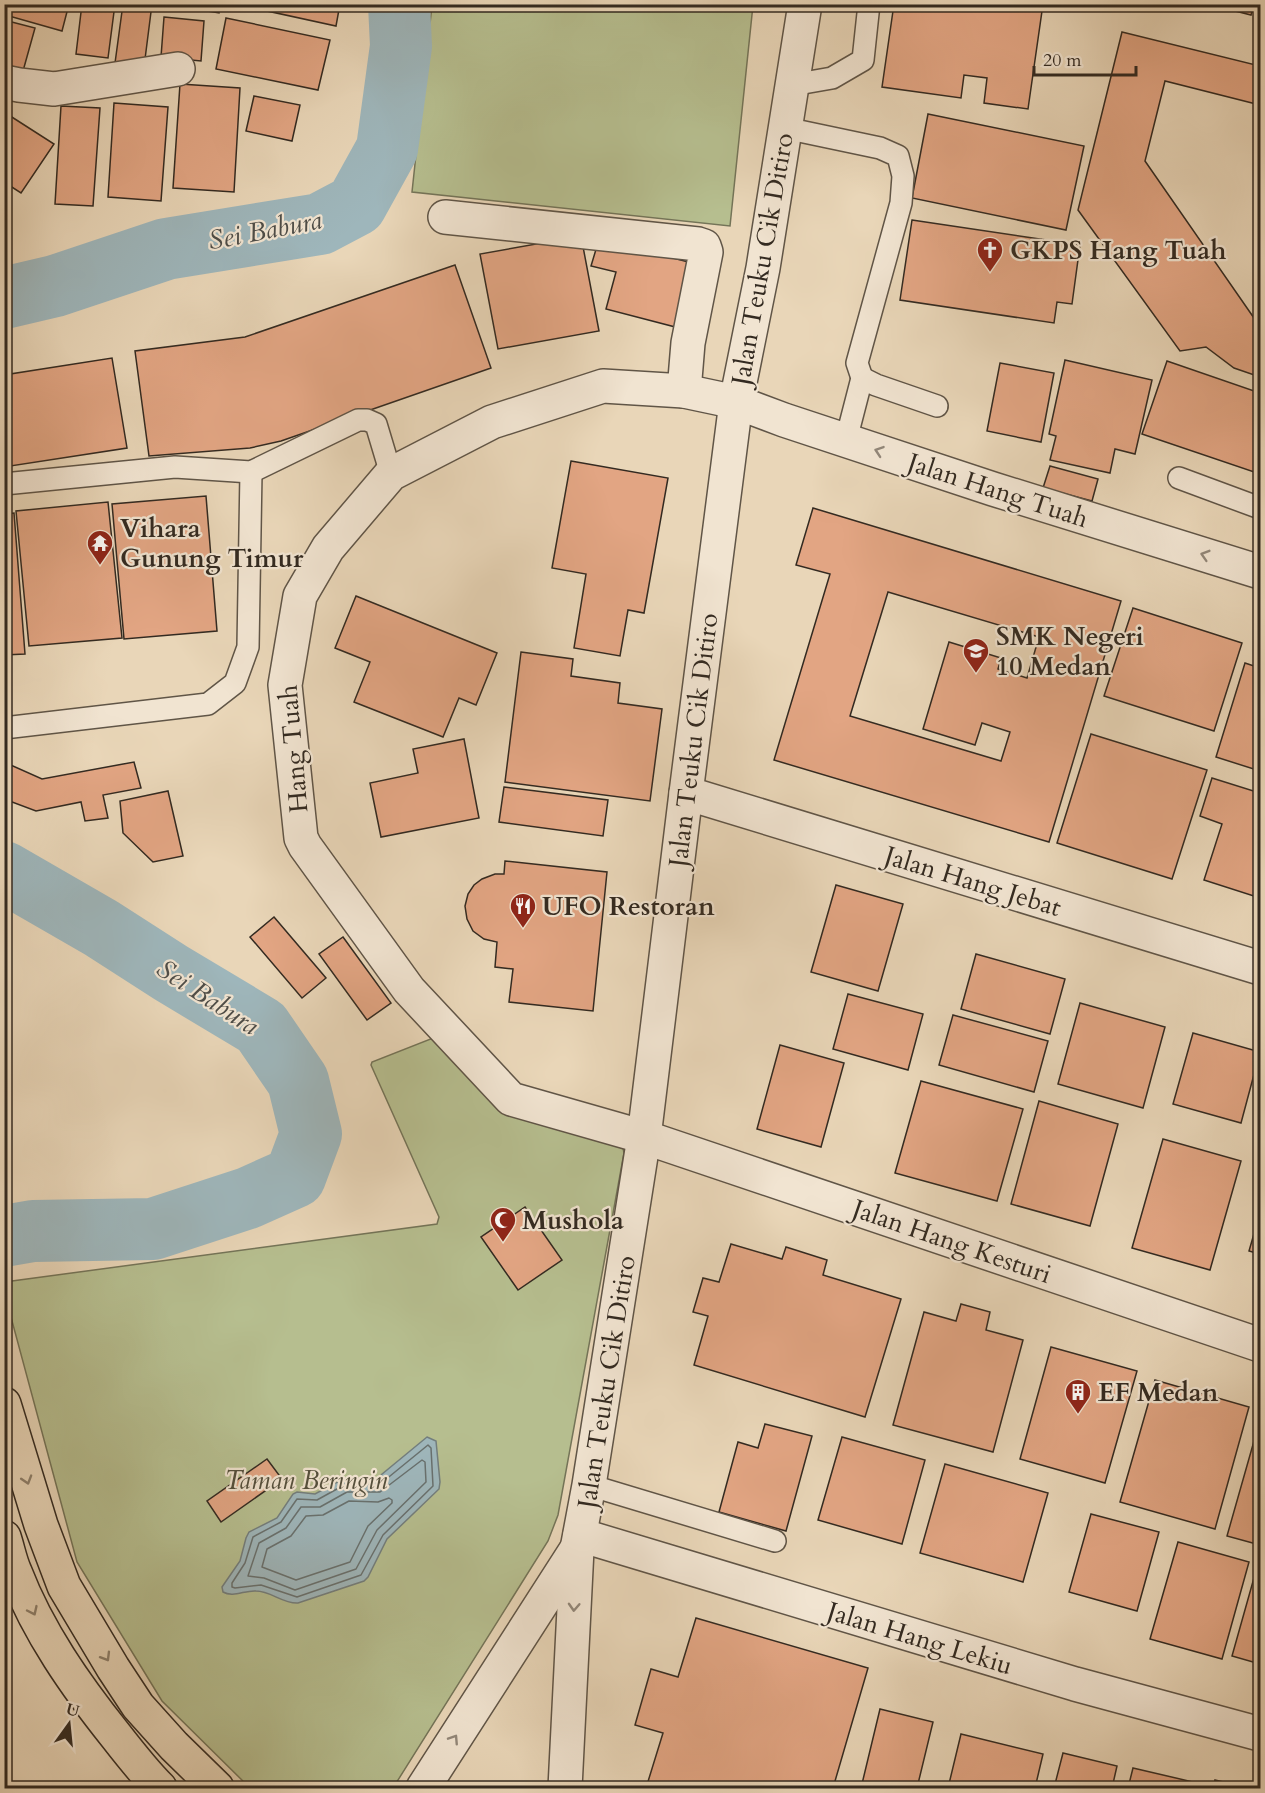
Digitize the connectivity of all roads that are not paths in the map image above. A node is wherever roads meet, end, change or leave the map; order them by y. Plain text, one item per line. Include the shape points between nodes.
1 (805, 4) edge
2 (869, 4) edge
3 (178, 69) dead end
4 (4, 82) edge
5 (792, 85) junction
6 (785, 128) junction
7 (445, 217) dead end
8 (862, 378) junction
9 (684, 391) junction
10 (736, 402) junction
11 (937, 405) dead end
12 (846, 440) junction
13 (251, 472) junction
14 (391, 474) junction
15 (1179, 478) dead end
16 (4, 483) edge
17 (1260, 508) edge
18 (1260, 572) edge
19 (4, 728) edge
20 (686, 793) junction
21 (1260, 968) edge
22 (644, 1137) junction
23 (1260, 1345) edge
24 (4, 1404) edge
25 (589, 1485) junction
26 (4, 1537) edge
27 (776, 1541) dead end
28 (579, 1542) junction
29 (1260, 1734) edge
30 (160, 1788) edge
31 (217, 1788) edge
32 (423, 1788) edge
33 (565, 1788) edge

1 - 5 street, Jalan Teuku Cik Ditiro
2 - 5 lane via 863,60 832,78
3 - 4 street via 54,88
5 - 6 street, Jalan Teuku Cik Ditiro
6 - 8 lane via 880,148 898,156 903,176 901,203 857,363
6 - 10 street, Jalan Teuku Cik Ditiro
7 - 9 street via 704,246
8 - 11 lane
8 - 12 lane
9 - 10 street, Hang Tuah
9 - 14 street, Hang Tuah via 603,386 492,422
10 - 12 street, Jalan Hang Tuah
10 - 20 street, Jalan Teuku Cik Ditiro
18 -> 12 street, Jalan Hang Tuah
13 - 14 lane via 358,420 367,420 376,423
13 - 16 lane via 175,467
13 - 19 lane via 248,647 235,683 208,704
14 - 22 street, Hang Tuah via 328,548 300,596 285,685 301,838 409,990 505,1094 518,1102
15 - 17 lane
20 - 21 street, Jalan Hang Jebat
20 - 22 street, Jalan Teuku Cik Ditiro
22 - 23 street, Jalan Hang Kesturi
22 - 25 street, Jalan Teuku Cik Ditiro
24 -> 31 main road via 64,1586 138,1706
25 - 27 lane
25 - 28 street, Jalan Teuku Cik Ditiro
26 -> 30 main road via 15,1572 63,1665 96,1712
28 - 29 street, Jalan Hang Lekiu
32 -> 28 street, Jalan Teuku Cik Ditiro
28 -> 33 street, Jalan Teuku Cik Ditiro

